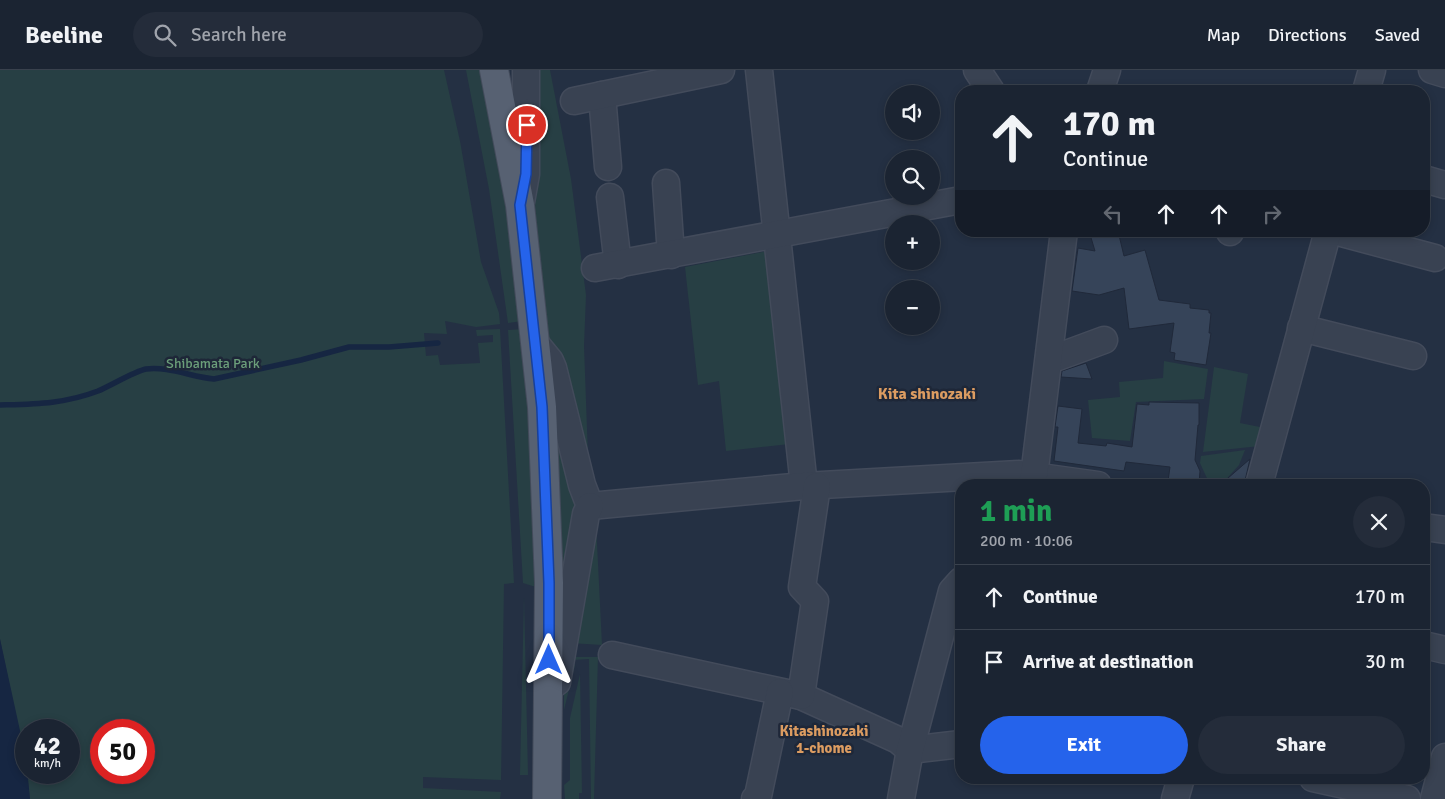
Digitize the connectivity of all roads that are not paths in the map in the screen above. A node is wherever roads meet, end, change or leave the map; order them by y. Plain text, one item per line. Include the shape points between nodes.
1 (494, 70) edge
2 (526, 70) edge
3 (721, 70) edge
4 (759, 70) edge
5 (977, 70) edge
6 (1107, 70) edge
7 (1372, 70) edge
8 (1432, 70) edge
9 (1445, 74) edge
10 (987, 85) edge
11 (1102, 85) edge
12 (1368, 85) edge
13 (602, 95) junction
14 (574, 101) dead end
15 (608, 167) dead end
16 (1430, 181) edge
17 (666, 183) dead end
18 (1445, 186) edge
19 (610, 198) dead end
20 (955, 201) edge
21 (520, 205) junction
22 (777, 234) junction
23 (1063, 237) edge
24 (1326, 237) edge
25 (1356, 237) edge
26 (671, 255) junction
27 (1435, 258) dead end
28 (1301, 328) junction
29 (1104, 340) dead end
30 (536, 344) junction
31 (1414, 356) dead end
32 (1049, 358) junction
33 (1028, 479) edge
34 (1032, 479) edge
35 (1261, 479) edge
36 (810, 486) junction
37 (590, 506) junction
38 (1430, 528) edge
39 (1445, 530) edge
40 (955, 589) edge
41 (1430, 646) edge
42 (1445, 650) edge
43 (612, 655) dead end
44 (549, 688) junction
45 (790, 694) junction
46 (955, 745) edge
47 (910, 750) junction
48 (1445, 756) edge
49 (1179, 784) edge
50 (1340, 784) edge
51 (548, 798) edge
52 (755, 799) edge
53 (901, 799) edge
54 (1175, 799) edge
55 (1407, 799) edge
56 (1434, 799) edge

1 - 21 main road
2 - 21 street via 526,174
3 - 13 street
4 - 22 street
5 - 10 street
6 - 11 street
7 - 12 street
8 - 9 street
13 - 14 street
13 - 15 street
16 - 18 street
17 - 26 street
19 - 26 street via 607,266
20 - 22 street
21 - 30 main road
22 - 26 street
22 - 36 street
23 - 32 street
24 - 28 street
25 - 27 street
28 - 31 street
28 - 35 street
29 - 32 street via 1058,358
30 - 37 street via 553,368
30 - 44 main road via 542,407 549,583
32 - 34 street
33 - 36 street via 1019,474
36 - 37 street
36 - 45 street via 802,587 815,601
37 - 44 street via 557,682
38 - 39 street
40 - 47 street
41 - 42 street
43 - 45 street
44 - 51 main road
45 - 47 street via 898,740
45 - 52 street
46 - 47 street
47 - 53 street
48 - 56 street
49 - 54 street
50 - 55 street

